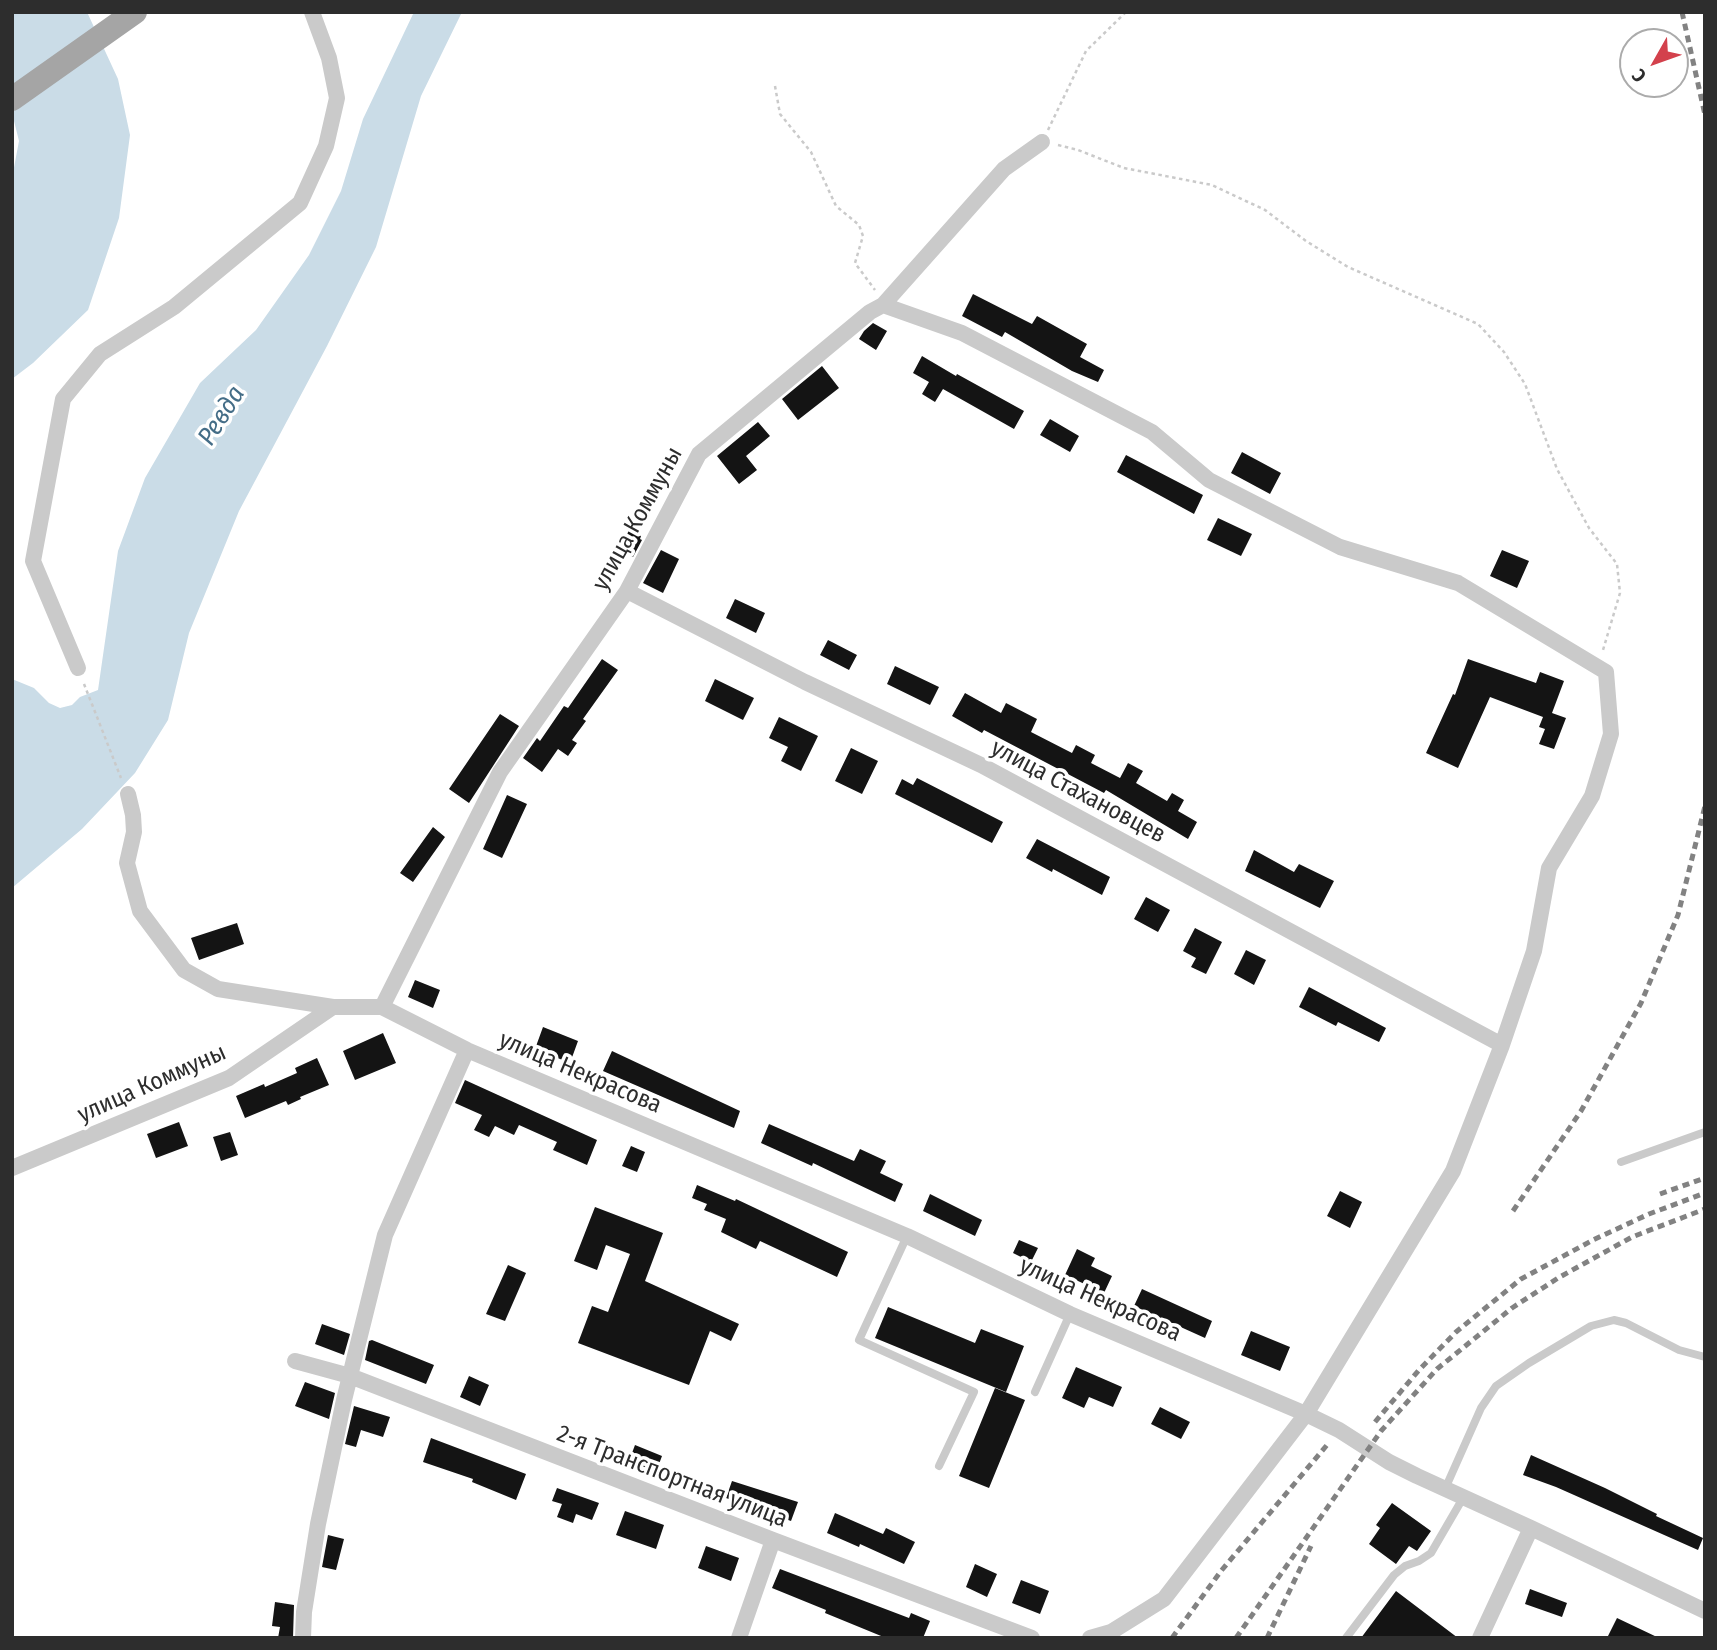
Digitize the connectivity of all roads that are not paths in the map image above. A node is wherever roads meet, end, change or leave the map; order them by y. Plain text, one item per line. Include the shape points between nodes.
1 (135, 12) edge
2 (312, 12) edge
3 (12, 99) edge
4 (1042, 142) road end
5 (883, 305) junction
6 (627, 591) junction
7 (78, 668) road end
8 (128, 794) road end
9 (334, 1007) junction
10 (382, 1007) junction
11 (1502, 1045) junction
12 (467, 1050) junction
13 (1705, 1132) edge
14 (1621, 1162) dead end
15 (12, 1168) edge
16 (907, 1236) junction
17 (1070, 1314) junction
18 (1705, 1357) edge
19 (295, 1361) dead end
20 (350, 1376) junction
21 (1035, 1392) dead end
22 (1306, 1414) junction
23 (939, 1466) dead end
24 (1445, 1489) junction
25 (1463, 1498) junction
26 (1531, 1528) junction
27 (773, 1540) junction
28 (1705, 1611) edge
29 (303, 1638) edge
30 (739, 1638) edge
31 (1032, 1638) edge
32 (1090, 1638) edge
33 (1346, 1638) edge
34 (1480, 1638) edge

1 - 3 main road
2 - 7 street via 337,98 326,146 300,203 174,307 100,354 63,399 33,561
4 - 5 street, улица Коммуны via 1004,169
5 - 6 street, улица Коммуны via 699,454
5 - 11 street via 962,333 1152,432 1209,480 1340,547 1458,583 1602,669 1611,734 1592,796 1549,868 1534,951
6 - 10 street, улица Коммуны via 500,772
6 - 11 street, улица Стахановцев via 981,765
8 - 9 street via 134,832 127,863 140,911 184,970 218,989
9 - 10 street
9 - 15 street, улица Коммуны via 229,1078
10 - 12 street
11 - 22 street via 1453,1171
12 - 16 street, улица Некрасова
12 - 20 street via 385,1235
13 - 14 lane
16 - 17 street, улица Некрасова
16 - 23 lane via 859,1340 974,1392
17 - 21 lane
17 - 22 street, улица Некрасова
18 - 24 lane via 1679,1350 1626,1322 1591,1326 1496,1387 1481,1408
19 - 20 street, 2-я Транспортная улица
20 - 27 street, 2-я Транспортная улица
20 - 29 street via 318,1524
22 - 24 street, улица Некрасова
22 - 32 street via 1164,1599 1111,1632
24 - 25 street, улица Некрасова
25 - 26 street, улица Некрасова
25 - 33 lane via 1431,1553 1394,1575
26 - 28 street, улица Некрасова
26 - 34 street
27 - 30 street
27 - 31 street, 2-я Транспортная улица

